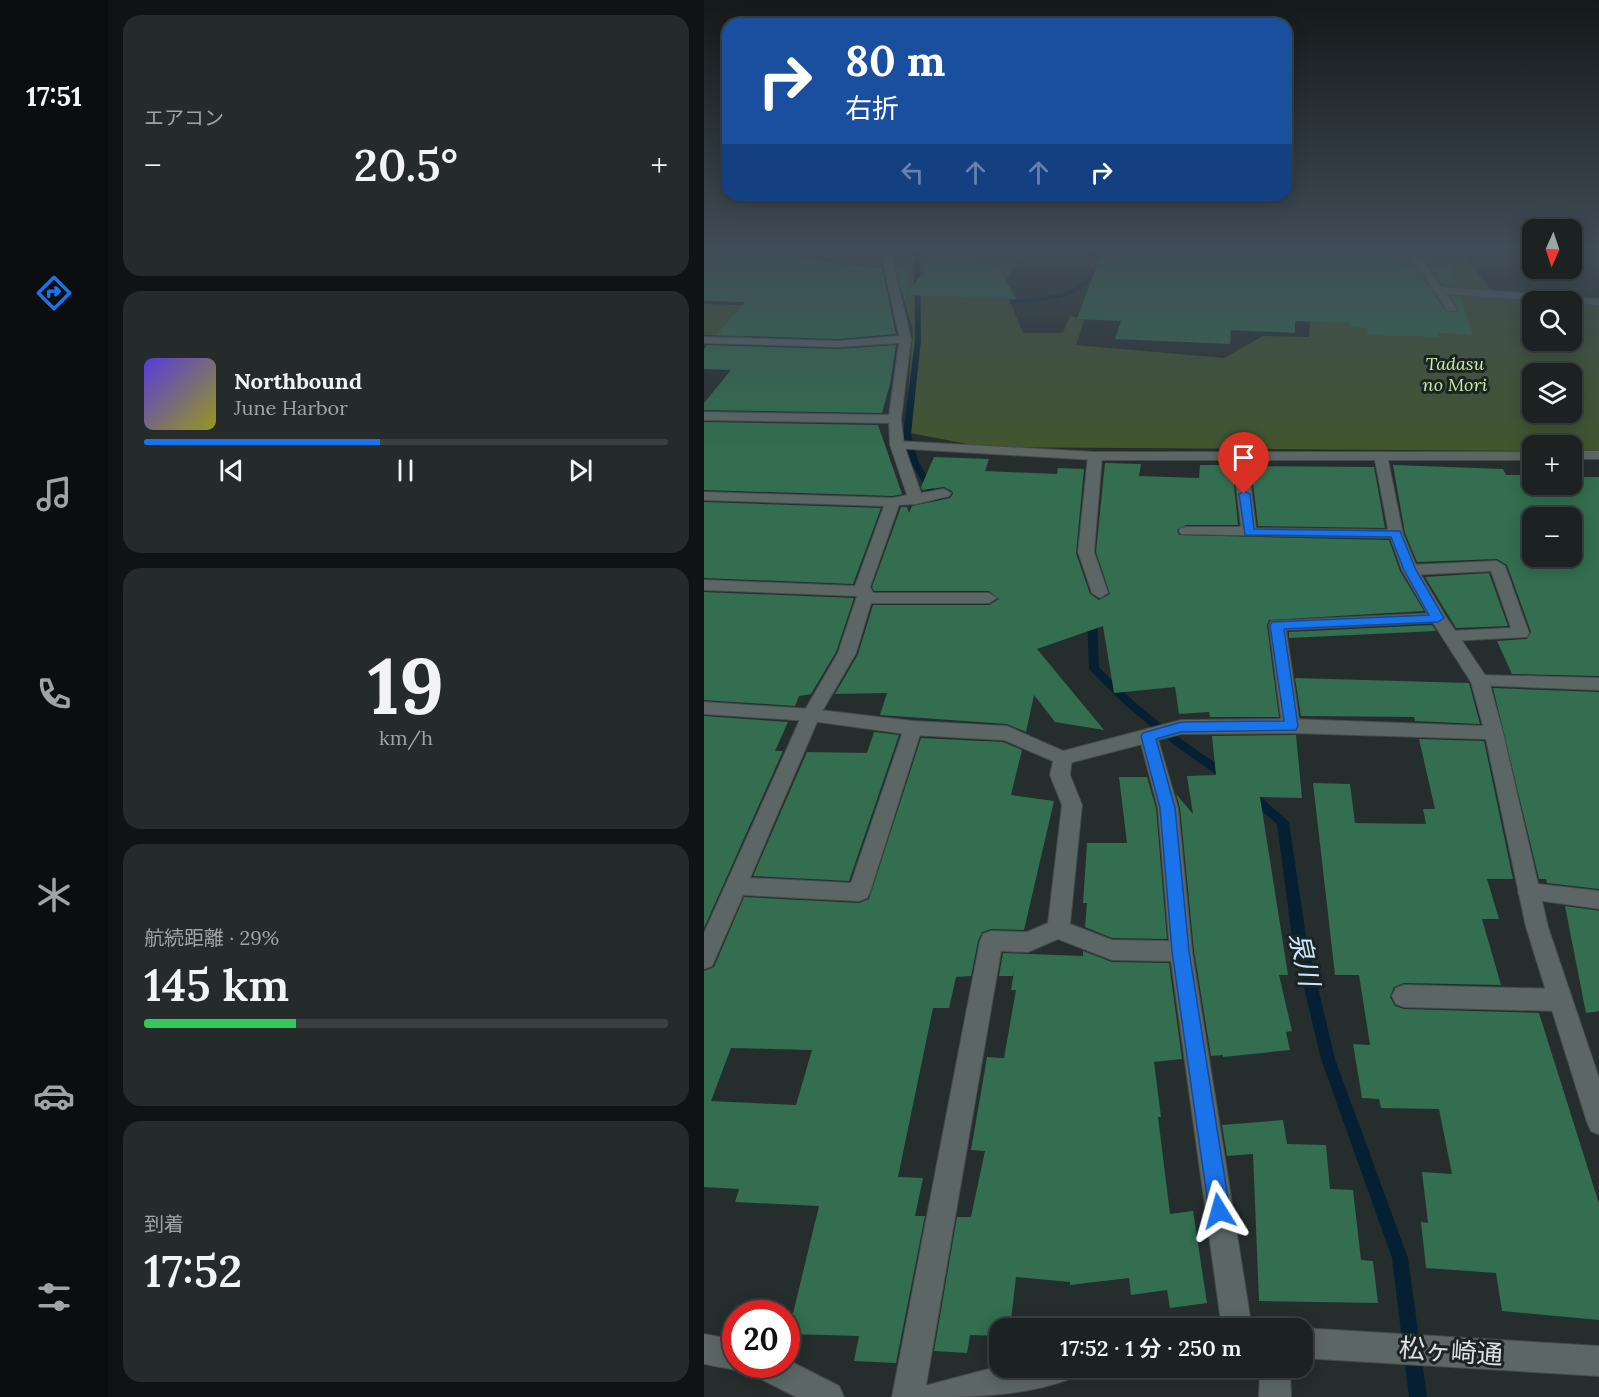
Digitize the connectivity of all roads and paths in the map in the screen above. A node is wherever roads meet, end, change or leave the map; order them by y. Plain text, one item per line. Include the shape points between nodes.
1 (900, 316) edge
2 (905, 339) junction
3 (704, 340) edge
4 (704, 416) edge
5 (895, 419) junction
6 (897, 446) junction
7 (1582, 455) edge
8 (1600, 455) edge
9 (1095, 456) junction
10 (1240, 456) junction
11 (1522, 456) edge
12 (1381, 457) junction
13 (944, 493) dead end
14 (704, 496) edge
15 (916, 500) junction
16 (893, 502) junction
17 (1186, 531) dead end
18 (1249, 532) junction
19 (1396, 534) junction
20 (1410, 570) junction
21 (704, 585) edge
22 (1100, 592) dead end
23 (865, 594) junction
24 (989, 598) dead end
25 (1438, 618) junction
26 (1450, 636) junction
27 (1480, 681) junction
28 (1600, 684) edge
29 (704, 708) edge
30 (811, 715) junction
31 (1291, 726) junction
32 (913, 728) junction
33 (1494, 733) junction
34 (1148, 736) junction
35 (1062, 758) junction
36 (735, 886) junction
37 (1529, 892) junction
38 (1600, 900) edge
39 (1058, 928) junction
40 (1181, 951) junction
41 (704, 959) edge
42 (1404, 996) dead end
43 (1560, 1000) junction
44 (1600, 1122) edge
45 (1235, 1318) edge
46 (1313, 1344) edge
47 (704, 1349) edge
48 (722, 1352) edge
49 (1600, 1361) edge
50 (791, 1378) edge
51 (1016, 1378) edge
52 (1275, 1378) edge
53 (828, 1397) edge
54 (908, 1397) edge
55 (935, 1397) edge
56 (1276, 1397) edge

1 - 2 street
2 - 3 street via 838,344
2 - 5 street
4 - 5 street
5 - 6 street
6 - 9 street
6 - 15 street
7 - 8 street
9 - 10 street
9 - 22 street via 1086,552
10 - 12 street
10 - 18 street
11 - 12 street
12 - 19 street
13 - 15 street
14 - 16 street
15 - 16 street
16 - 23 street via 862,587
17 - 18 street
18 - 19 street
19 - 20 street
20 - 25 street
20 - 26 street via 1497,566 1521,633
21 - 23 street
23 - 24 street
23 - 30 street via 847,653
25 - 26 street
25 - 31 street via 1277,625
26 - 27 street
27 - 28 street
27 - 33 street
29 - 30 street
30 - 32 street
30 - 36 street
31 - 33 street
31 - 34 street via 1181,727
32 - 35 street via 1007,733
32 - 36 street via 859,892
33 - 37 street
34 - 35 street
34 - 40 street via 1168,808
35 - 39 street via 1060,775 1072,805
36 - 41 street
37 - 38 street
37 - 43 street
39 - 40 street via 1112,950
39 - 54 street via 1028,942 991,941
40 - 45 street
42 - 43 street
43 - 44 street
46 - 49 street, 松ヶ崎通
47 - 48 street
50 - 53 street
51 - 55 street
52 - 56 street

